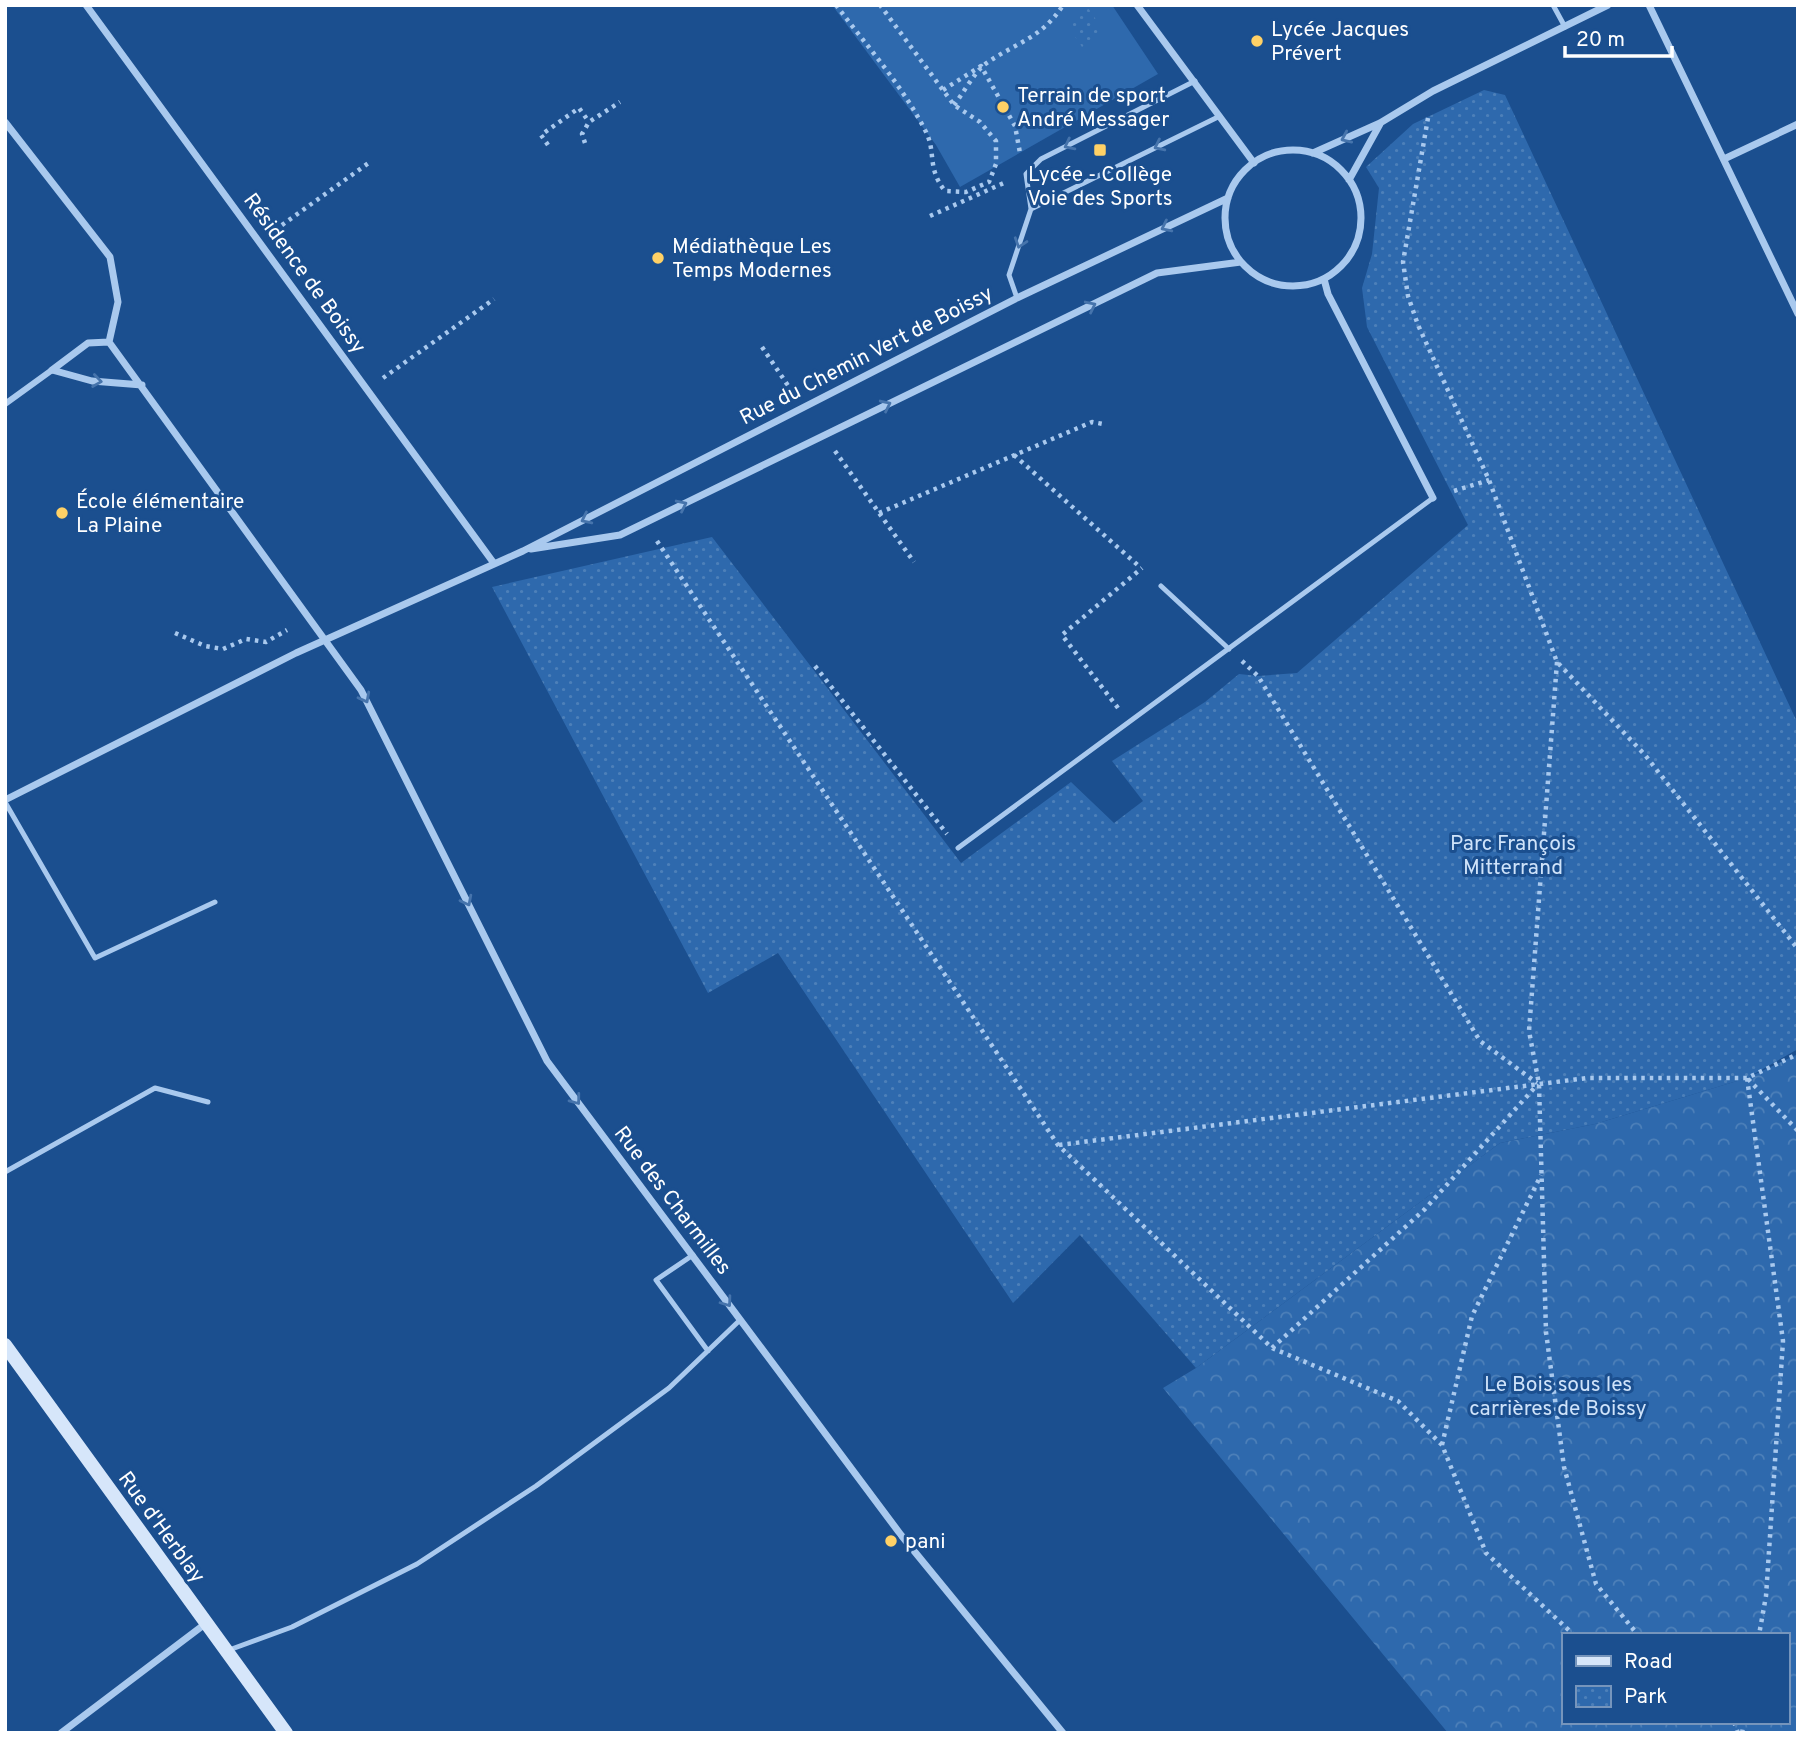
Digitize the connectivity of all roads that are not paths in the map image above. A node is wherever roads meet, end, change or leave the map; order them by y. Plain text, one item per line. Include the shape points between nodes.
1 (86, 5) edge
2 (1138, 5) edge
3 (1553, 5) edge
4 (1608, 5) edge
5 (1649, 5) edge
6 (1565, 27) junction
7 (1195, 81) junction
8 (1220, 116) junction
9 (5, 122) edge
10 (1380, 123) junction
11 (1798, 124) edge
12 (1313, 153) junction
13 (1724, 159) junction
14 (1254, 163) junction
15 (1349, 180) junction
16 (1228, 198) junction
17 (1031, 209) junction
18 (1241, 262) junction
19 (1324, 279) junction
20 (1017, 298) junction
21 (1798, 314) edge
22 (109, 342) junction
23 (52, 370) junction
24 (142, 385) junction
25 (5, 404) edge
26 (1433, 498) joint
27 (523, 551) junction
28 (493, 562) junction
29 (1161, 586) road end
30 (327, 641) junction
31 (1228, 649) junction
32 (5, 801) edge
33 (958, 848) road end
34 (215, 902) dead end
35 (208, 1102) dead end
36 (5, 1172) edge
37 (693, 1255) junction
38 (740, 1320) junction
39 (5, 1345) edge
40 (708, 1351) junction
41 (205, 1624) junction
42 (226, 1651) junction
43 (61, 1733) edge
44 (286, 1733) edge
45 (1063, 1733) edge

1 - 28 street, Résidence de Boissy
2 - 7 street
3 - 6 lane
4 - 6 street
5 - 13 street
6 - 10 street via 1433,91
7 - 8 street
7 -> 17 lane via 1041,159 1026,174
8 - 14 street
8 -> 17 lane
9 - 22 street via 110,257 118,302
10 -> 12 street
10 - 15 street
11 - 13 street
12 - 14 street via 1289,150
12 - 15 street via 1327,159
13 - 21 street
14 - 16 street via 1238,178
15 - 19 street via 1360,207 1359,235 1340,268
16 - 18 street via 1225,221 1229,243
16 -> 20 street, Rue du Chemin Vert de Boissy
17 -> 20 lane via 1009,275
18 - 19 street via 1258,277 1279,285 1302,286
27 -> 18 street, Rue du Chemin Vert de Boissy via 620,535 1157,273
19 - 26 street
20 -> 27 street, Rue du Chemin Vert de Boissy
22 - 23 street via 88,343
22 - 24 street, Rue des Charmilles
23 -> 24 street via 92,381
23 - 25 street
24 - 30 street, Rue des Charmilles
26 - 31 lane
27 - 28 street, Rue du Chemin Vert de Boissy
28 - 30 street, Rue du Chemin Vert de Boissy
29 - 31 lane
30 - 32 street, Rue du Chemin Vert de Boissy
30 -> 37 street, Rue des Charmilles via 361,690 547,1061
31 - 33 lane
32 - 34 lane via 94,958
35 - 36 lane via 155,1088
37 -> 38 street, Rue des Charmilles
37 - 40 lane via 656,1280
38 - 40 lane
38 - 45 street, Rue des Charmilles via 901,1535
39 - 41 main road, Rue d'Herblay
40 - 42 lane via 669,1388 536,1486 417,1564 292,1627
41 - 42 main road, Rue d'Herblay
41 - 43 street
42 - 44 main road, Rue d'Herblay

